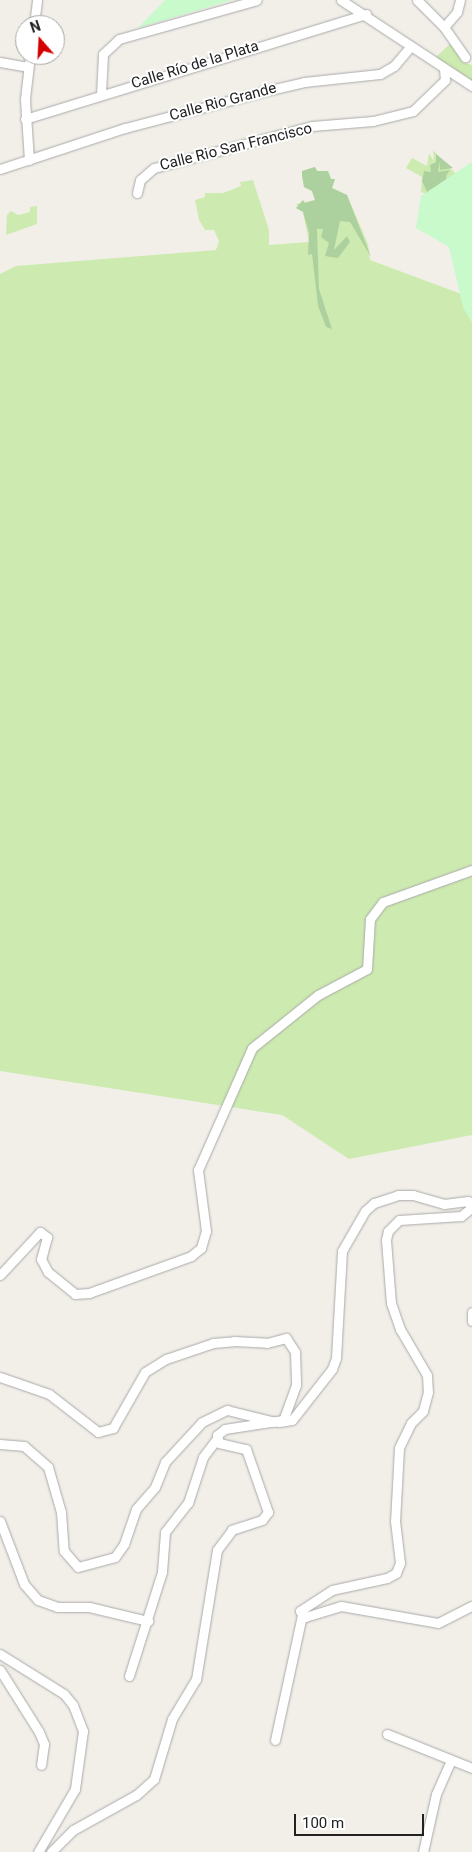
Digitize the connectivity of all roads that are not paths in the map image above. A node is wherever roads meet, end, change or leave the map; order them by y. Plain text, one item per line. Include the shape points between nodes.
1 (37, 0) edge
2 (258, 0) edge
3 (341, 0) edge
4 (417, 0) edge
5 (460, 0) edge
6 (366, 14) junction
7 (35, 15) edge
8 (444, 27) junction
9 (411, 46) junction
10 (465, 57) dead end
11 (0, 62) edge
12 (28, 67) joint
13 (444, 69) junction
14 (472, 86) edge
15 (100, 94) junction
16 (25, 119) junction
17 (29, 160) junction
18 (0, 169) edge
19 (136, 193) dead end
20 (472, 870) edge
21 (0, 1275) edge
22 (472, 1312) edge
23 (472, 1320) edge
24 (0, 1377) edge
25 (278, 1422) junction
26 (216, 1440) junction
27 (0, 1444) edge
28 (0, 1521) edge
29 (472, 1606) edge
30 (302, 1614) junction
31 (148, 1621) junction
32 (0, 1654) edge
33 (0, 1670) edge
34 (129, 1676) dead end
35 (387, 1734) dead end
36 (275, 1740) dead end
37 (450, 1762) junction
38 (41, 1765) dead end
39 (472, 1768) edge
40 (38, 1852) edge
41 (51, 1852) edge
42 (423, 1852) edge

1 - 7 street
2 - 15 street via 119,39 103,54
3 - 6 street
4 - 8 street
5 - 8 street via 457,12
6 - 9 street
6 - 15 street, Calle Río de la Plata
8 - 10 street
9 - 13 street
9 - 17 street, Calle Rio Grande via 394,66 380,74 304,82 270,90 126,128
11 - 12 street
12 - 16 street
13 - 14 street
13 - 19 street, Calle Rio San Francisco via 445,80 413,110 380,120 312,126 154,168 140,180
15 - 16 street, Calle Río de la Plata
16 - 17 street
17 - 18 street, Calle Rio Grande
20 - 21 street via 383,902 370,919 367,968 318,995 252,1048 198,1170 206,1231 201,1248 191,1256 89,1293 75,1294 40,1259 46,1237 40,1232
22 - 23 street
24 - 25 street via 49,1394 92,1430 106,1432 113,1428 134,1388 154,1365 214,1343 267,1343 286,1338 295,1352 296,1385 290,1406
25 - 26 street via 225,1429
25 - 27 street via 228,1410 202,1422 165,1462 155,1487 136,1509 120,1551 110,1561 85,1566 72,1563 64,1551 61,1512 48,1467 24,1446
25 - 30 street via 292,1420 332,1370 336,1358 342,1251 365,1211 374,1203 398,1195 413,1195 444,1204 468,1202 470,1208 461,1216 399,1220 391,1226 386,1240 391,1303 400,1329 427,1375 428,1392 422,1411 411,1423 399,1448 395,1521 400,1563 396,1573 388,1578 346,1585 318,1596 302,1607
26 - 31 street via 204,1457 188,1503 165,1532 162,1572
26 - 41 street via 246,1449 268,1514 232,1530 217,1550 198,1672 172,1719 154,1779 136,1795 73,1830
28 - 31 street via 24,1584 38,1600 57,1607 89,1607
29 - 30 street via 438,1623 341,1606 310,1616
30 - 36 street
31 - 34 street
32 - 40 street via 64,1694 83,1731 75,1789
33 - 38 street via 39,1732 44,1744
35 - 37 street
37 - 39 street
37 - 42 street via 436,1794

